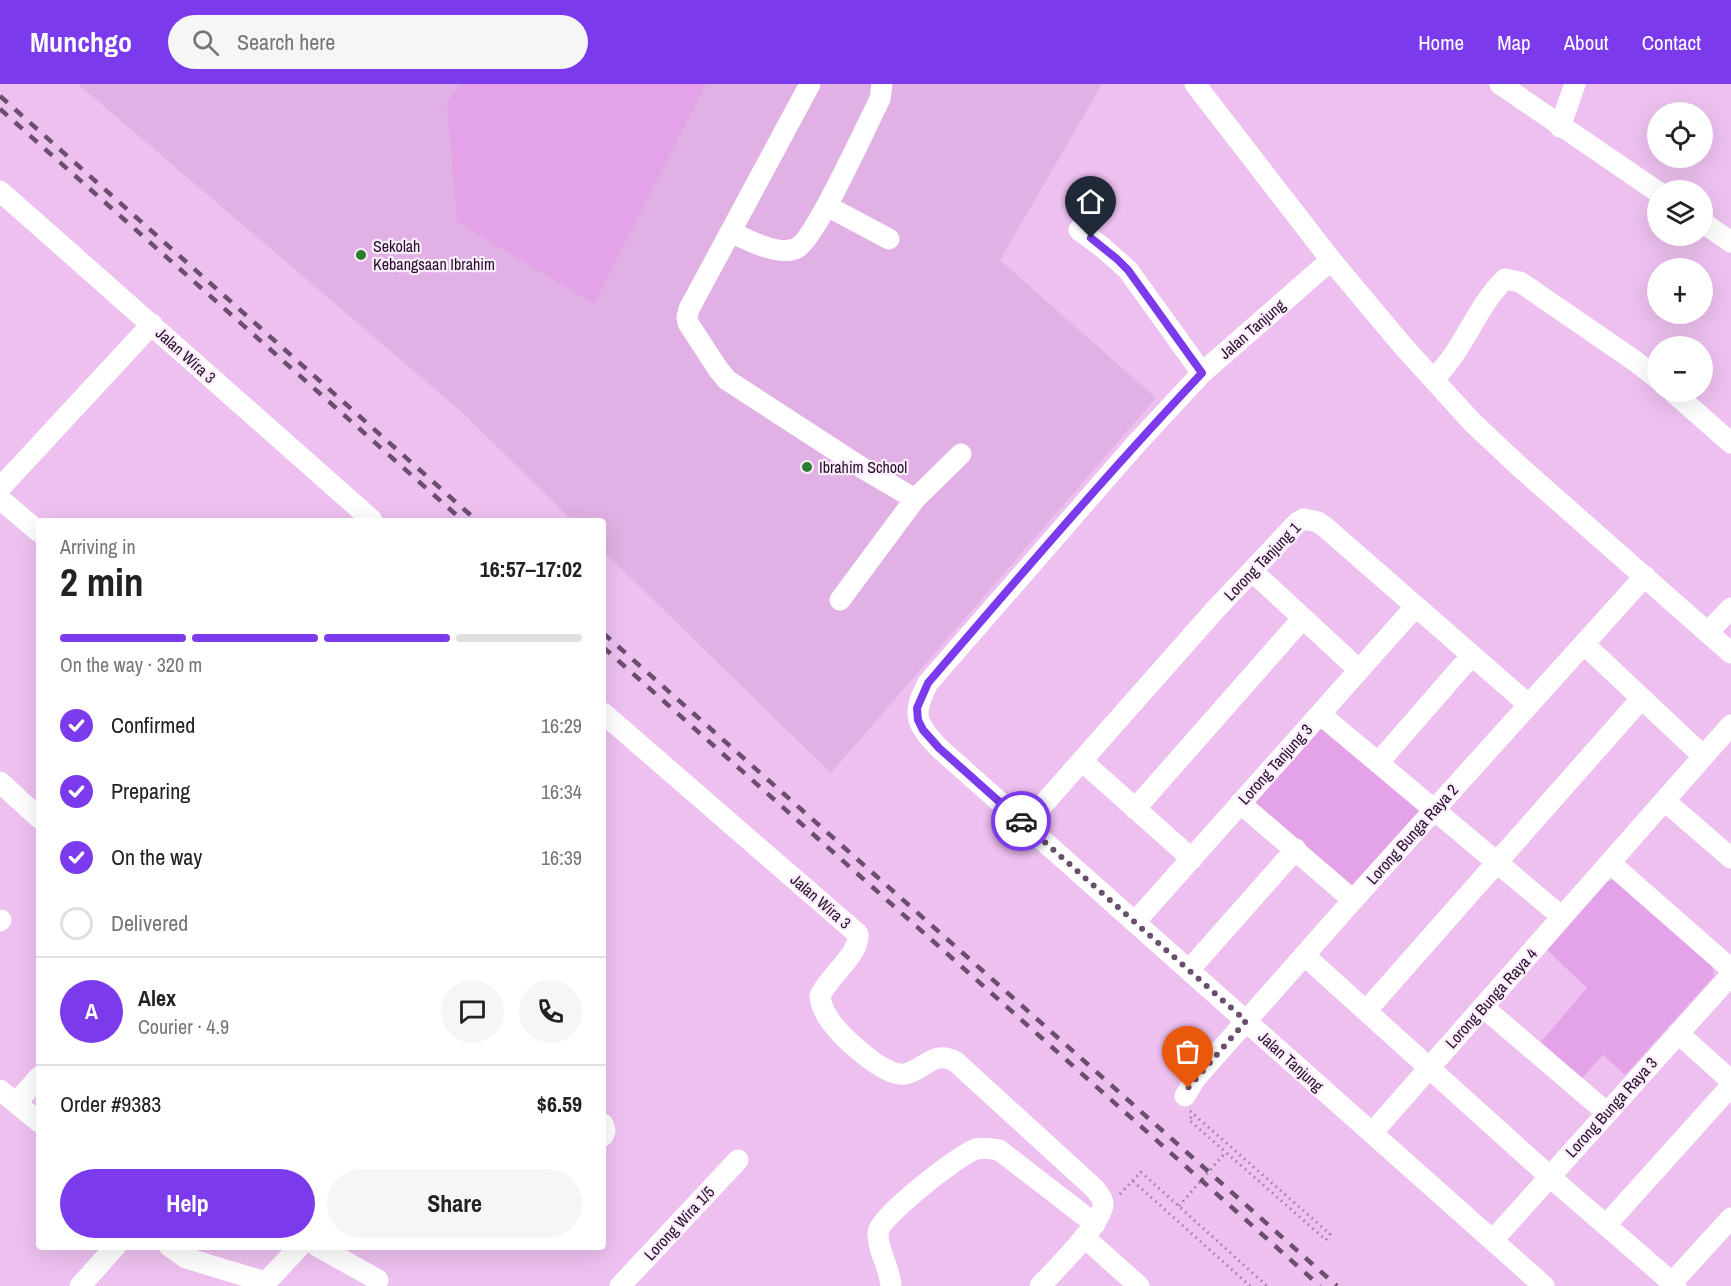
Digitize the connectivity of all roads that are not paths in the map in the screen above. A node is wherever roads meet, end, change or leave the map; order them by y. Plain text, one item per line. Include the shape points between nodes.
1 (810, 84) edge
2 (882, 84) edge
3 (1195, 84) edge
4 (1500, 84) edge
5 (1575, 84) edge
6 (1560, 127) junction
7 (1647, 185) edge
8 (0, 190) edge
9 (827, 206) junction
10 (1079, 230) dead end
11 (1713, 230) edge
12 (731, 232) junction
13 (889, 239) dead end
14 (1731, 242) edge
15 (1331, 260) junction
16 (152, 324) junction
17 (1647, 370) edge
18 (1202, 373) junction
19 (1433, 379) junction
20 (1684, 402) edge
21 (1731, 443) edge
22 (961, 454) dead end
23 (0, 488) edge
24 (0, 499) edge
25 (915, 499) junction
26 (370, 518) edge
27 (36, 529) edge
28 (1252, 571) junction
29 (1645, 576) junction
30 (840, 600) dead end
31 (1416, 606) junction
32 (1731, 608) edge
33 (1303, 618) junction
34 (1708, 633) junction
35 (1584, 644) junction
36 (1731, 653) edge
37 (1472, 655) junction
38 (1359, 670) junction
39 (1641, 699) junction
40 (1529, 705) junction
41 (1320, 714) junction
42 (606, 716) edge
43 (1731, 725) edge
44 (1717, 751) edge
45 (1082, 761) junction
46 (1378, 763) junction
47 (0, 782) edge
48 (1665, 801) junction
49 (1240, 803) junction
50 (1136, 809) junction
51 (1435, 810) junction
52 (36, 815) edge
53 (1026, 825) junction
54 (1296, 849) junction
55 (1731, 858) edge
56 (1192, 859) junction
57 (1497, 863) junction
58 (1610, 863) junction
59 (1353, 900) junction
60 (1562, 917) junction
61 (1135, 922) junction
62 (1304, 955) junction
63 (1731, 969) edge
64 (1189, 970) junction
65 (1731, 975) edge
66 (1484, 1007) junction
67 (1366, 1011) junction
68 (1246, 1021) junction
69 (1678, 1033) junction
70 (1428, 1067) junction
71 (36, 1079) edge
72 (1731, 1081) edge
73 (1731, 1086) edge
74 (8, 1096) edge
75 (1185, 1096) dead end
76 (1606, 1112) junction
77 (36, 1119) edge
78 (1372, 1133) junction
79 (738, 1160) dead end
80 (1549, 1176) junction
81 (1731, 1218) edge
82 (1606, 1225) junction
83 (1090, 1230) junction
84 (1493, 1240) junction
85 (112, 1250) edge
86 (175, 1250) edge
87 (296, 1250) edge
88 (324, 1250) edge
89 (378, 1280) dead end
90 (1672, 1285) edge
91 (80, 1286) edge
92 (620, 1286) edge
93 (891, 1286) edge
94 (1040, 1286) edge
95 (1139, 1286) edge
96 (1544, 1286) edge

1 - 12 street
2 - 9 street via 880,99
3 - 15 street
4 - 6 street
5 - 6 street
6 - 7 street
8 - 16 street, Jalan Wira 3
9 - 12 street via 797,248 784,251 764,247
9 - 13 street
10 - 18 street via 1128,270
11 - 14 street
12 - 25 street via 687,317 713,362 727,380
15 - 18 street, Jalan Tanjung
15 - 19 street
16 - 23 street
16 - 26 street, Jalan Wira 3
17 - 19 street via 1520,282 1505,279 1492,292 1452,359
18 - 53 street, Jalan Tanjung via 984,617 922,694 917,708 923,730
19 - 29 street via 1498,447
20 - 21 street
22 - 25 street
24 - 27 street
25 - 30 street
28 - 31 street, Lorong Tanjung 1 via 1298,522 1312,519
28 - 33 street
28 - 45 street, Lorong Tanjung 1
29 - 34 street
29 - 35 street, Lorong Bunga Raya 2
31 - 37 street, Lorong Tanjung 1
31 - 38 street, Lorong Tanjung 3
32 - 34 street
33 - 38 street
33 - 50 street
34 - 36 street
35 - 39 street
35 - 40 street, Lorong Bunga Raya 2
37 - 40 street, Lorong Tanjung 1
37 - 46 street
38 - 41 street, Lorong Tanjung 3
39 - 44 street
39 - 57 street
40 - 51 street, Lorong Bunga Raya 2
41 - 46 street
41 - 49 street, Lorong Tanjung 3
42 - 83 street, Jalan Wira 3 via 858,934 857,946 820,996 825,1012 839,1032 877,1065 897,1074 906,1074 937,1058 956,1062 1094,1188 1103,1205
43 - 44 street, Lorong Bunga Raya 4
44 - 48 street, Lorong Bunga Raya 4
45 - 50 street
45 - 53 street, Lorong Tanjung 1
46 - 51 street
47 - 52 street
48 - 55 street
48 - 58 street, Lorong Bunga Raya 4
49 - 54 street
49 - 56 street, Lorong Tanjung 3
50 - 56 street
51 - 57 street
51 - 59 street, Lorong Bunga Raya 2
53 - 61 street, Jalan Tanjung
54 - 59 street
54 - 64 street
56 - 61 street, Lorong Tanjung 3
57 - 60 street
57 - 67 street
58 - 60 street, Lorong Bunga Raya 4
58 - 63 street
59 - 62 street, Lorong Bunga Raya 2
60 - 66 street, Lorong Bunga Raya 4
61 - 64 street, Jalan Tanjung
62 - 67 street
62 - 68 street, Lorong Bunga Raya 2
64 - 68 street, Jalan Tanjung
65 - 69 street, Lorong Bunga Raya 3
66 - 70 street, Lorong Bunga Raya 4
66 - 76 street
67 - 70 street
68 - 75 street, Lorong Bunga Raya 2
68 - 78 street, Jalan Tanjung
69 - 72 street
69 - 76 street, Lorong Bunga Raya 3
70 - 78 street, Lorong Bunga Raya 4
70 - 80 street
71 - 74 street
73 - 82 street
74 - 77 street
76 - 80 street, Lorong Bunga Raya 3
78 - 84 street, Jalan Tanjung
79 - 92 street, Lorong Wira 1/5
80 - 82 street
80 - 84 street, Lorong Bunga Raya 3
81 - 90 street
82 - 90 street
83 - 93 street via 999,1150 976,1149 957,1159 888,1215 878,1230
83 - 94 street
83 - 95 street
84 - 96 street, Jalan Tanjung
85 - 91 street
86 - 87 street via 186,1258 262,1281 270,1278
88 - 89 street

